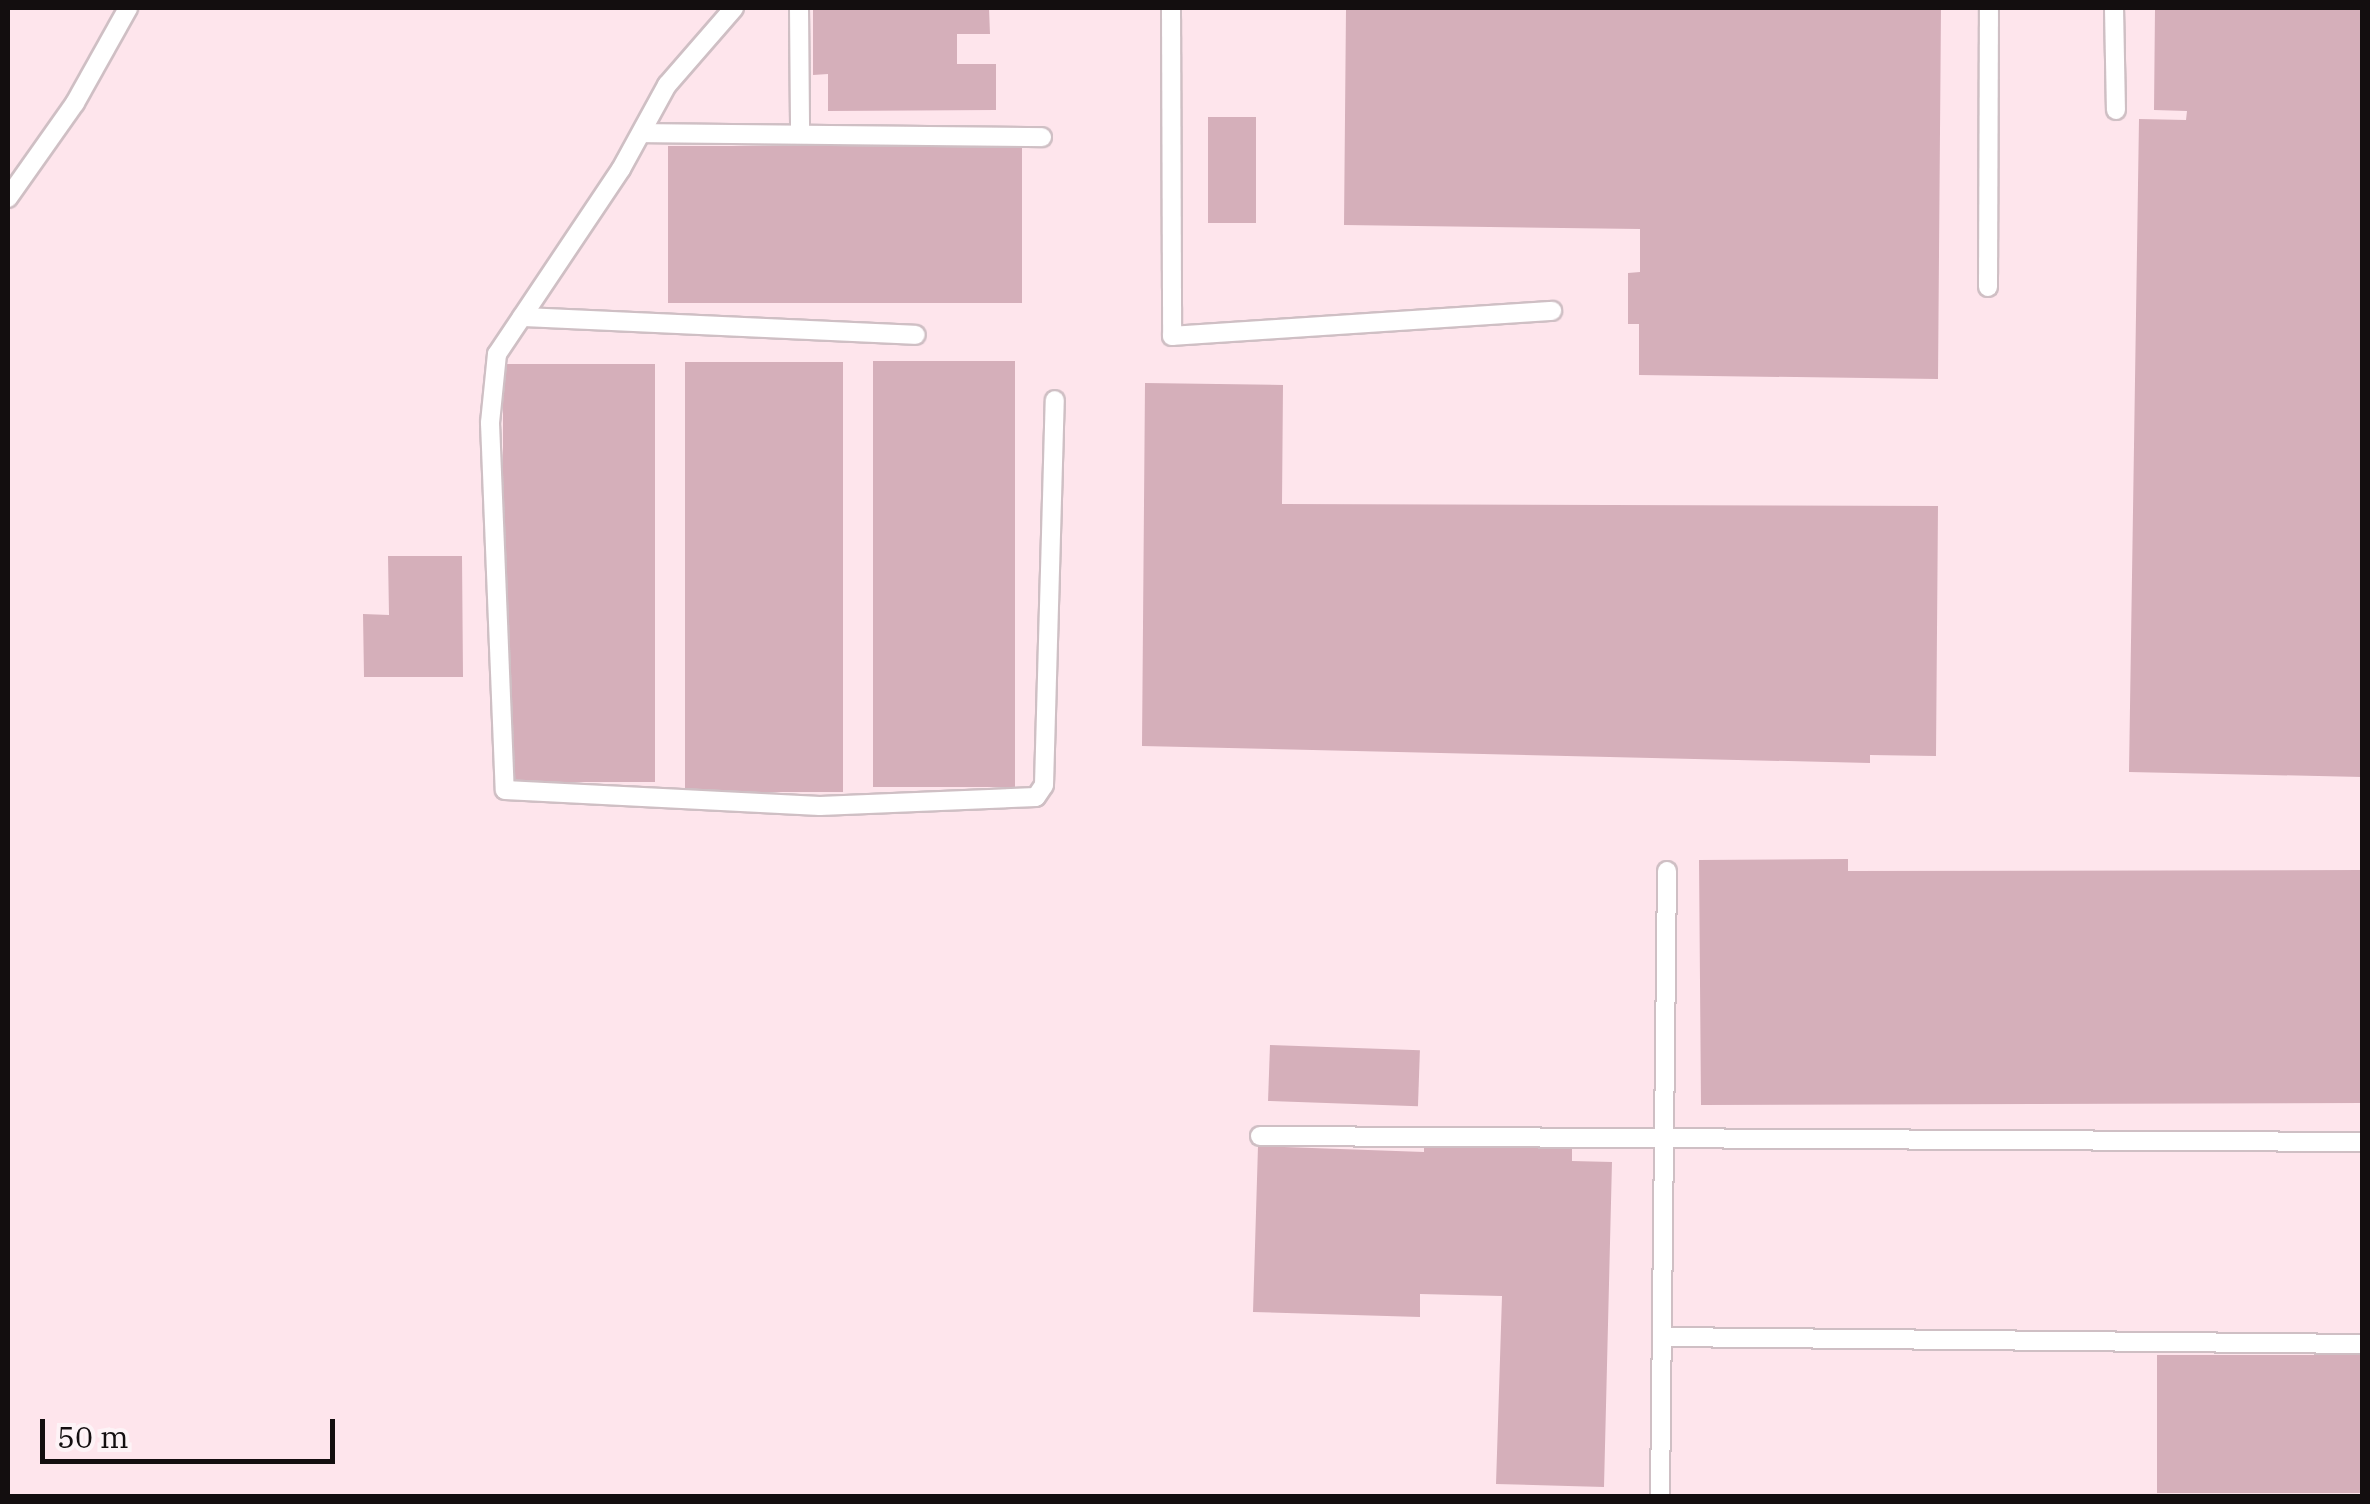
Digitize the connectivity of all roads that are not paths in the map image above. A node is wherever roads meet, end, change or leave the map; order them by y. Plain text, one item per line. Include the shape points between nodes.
1 (128, 8) edge
2 (734, 8) edge
3 (799, 8) edge
4 (1171, 8) edge
5 (1989, 8) edge
6 (2114, 8) edge
7 (2116, 110) dead end
8 (642, 132) junction
9 (800, 132) junction
10 (1042, 137) dead end
11 (8, 198) edge
12 (1988, 287) dead end
13 (1552, 311) dead end
14 (522, 317) junction
15 (916, 334) dead end
16 (1055, 400) dead end
17 (1667, 871) dead end
18 (1260, 1136) dead end
19 (1664, 1139) junction
20 (2362, 1142) edge
21 (1662, 1337) junction
22 (2362, 1344) edge
23 (1660, 1496) edge

1 - 11 lane via 75,102
2 - 8 lane via 667,85
3 - 9 lane
4 - 13 lane via 1172,336
5 - 12 lane
6 - 7 lane
8 - 9 lane
8 - 14 lane
9 - 10 lane
14 - 15 lane
14 - 16 lane via 497,354 490,423 501,778 516,796 820,806 1036,796 1044,785
17 - 19 lane
18 - 19 lane
19 - 20 lane
19 - 21 lane
21 - 22 lane
21 - 23 lane

